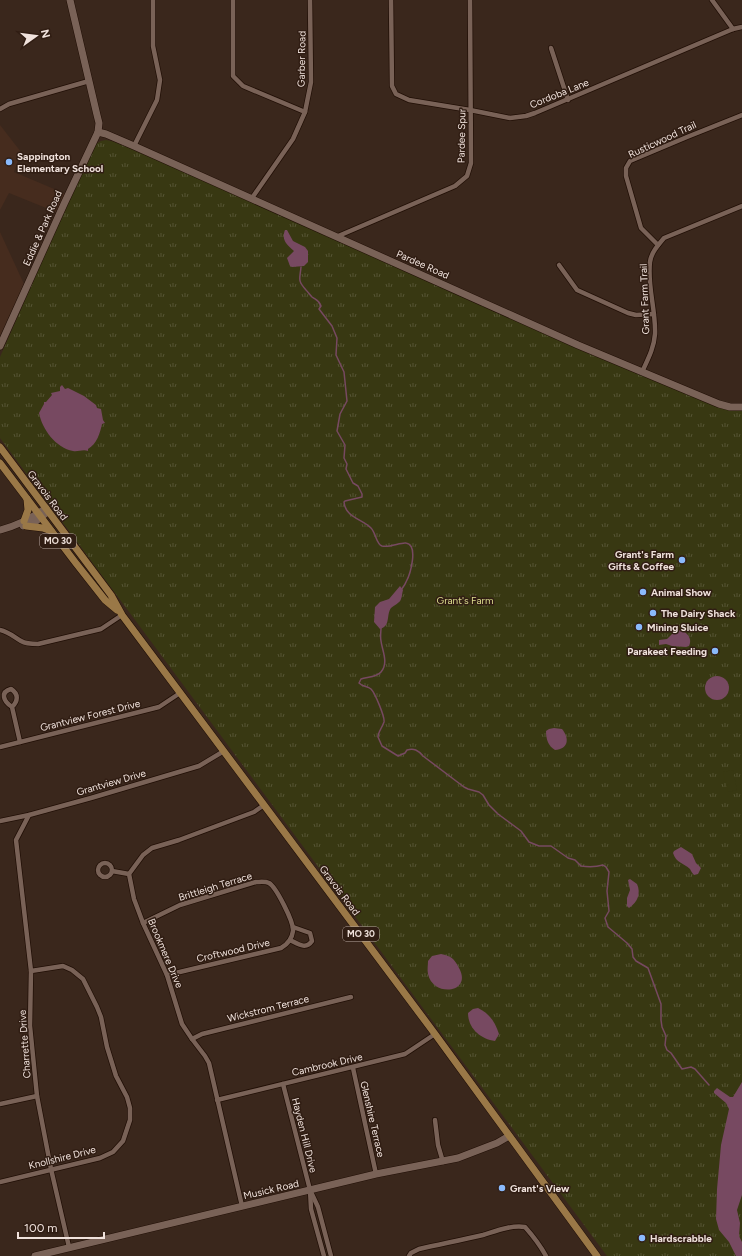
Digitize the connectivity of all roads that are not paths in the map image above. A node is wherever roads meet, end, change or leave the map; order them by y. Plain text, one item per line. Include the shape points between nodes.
1 (70, 0) edge
2 (153, 0) edge
3 (233, 0) edge
4 (310, 0) edge
5 (391, 0) edge
6 (470, 0) edge
7 (712, 0) edge
8 (742, 27) edge
9 (733, 29) junction
10 (551, 48) dead end
11 (89, 81) junction
12 (568, 100) junction
13 (0, 109) edge
14 (470, 110) junction
15 (305, 112) junction
16 (742, 115) edge
17 (98, 132) junction
18 (134, 146) junction
19 (252, 198) junction
20 (742, 206) edge
21 (336, 237) junction
22 (658, 245) junction
23 (559, 265) dead end
24 (654, 314) junction
25 (0, 346) edge
26 (642, 372) junction
27 (742, 407) edge
28 (0, 447) edge
29 (0, 463) edge
30 (27, 499) junction
31 (47, 510) junction
32 (40, 516) junction
33 (25, 523) junction
34 (0, 530) edge
35 (51, 531) junction
36 (122, 615) junction
37 (0, 630) edge
38 (180, 692) junction
39 (12, 707) dead end
40 (20, 742) junction
41 (0, 747) edge
42 (224, 751) junction
43 (264, 805) junction
44 (29, 815) junction
45 (0, 821) edge
46 (112, 871) dead end
47 (129, 874) junction
48 (143, 923) junction
49 (293, 928) junction
50 (290, 940) junction
51 (31, 971) junction
52 (167, 975) junction
53 (351, 997) dead end
54 (435, 1034) junction
55 (192, 1039) junction
56 (352, 1068) junction
57 (283, 1084) junction
58 (37, 1096) junction
59 (217, 1100) junction
60 (0, 1104) edge
61 (436, 1120) dead end
62 (509, 1136) junction
63 (443, 1162) junction
64 (51, 1169) junction
65 (376, 1174) junction
66 (0, 1182) edge
67 (310, 1190) junction
68 (242, 1206) junction
69 (70, 1247) junction
70 (35, 1256) edge
71 (324, 1256) edge
72 (331, 1256) edge
73 (409, 1256) edge
74 (546, 1256) edge
75 (597, 1256) edge

1 - 11 street
2 - 18 street via 153,46 160,80 157,100
3 - 15 street via 233,76 243,86
4 - 15 street, Garber Road via 311,82
5 - 14 street, Cordoba Lane via 392,86 396,94 409,100
6 - 14 street, Pardee Spur
7 - 9 street
8 - 9 street, Cordoba Lane
9 - 12 street, Cordoba Lane
10 - 12 street
11 - 13 street via 9,104
11 - 17 street via 99,124
12 - 14 street, Cordoba Lane via 526,116 510,118
14 - 21 street, Pardee Spur via 471,163 467,176 455,186
15 - 19 street, Garber Road via 293,139
16 - 22 street, Rusticwood Trail via 630,161 626,168 626,176 639,222 641,228
17 - 18 street, Pardee Road
17 - 25 street, Eddie & Park Road
18 - 19 street, Pardee Road
19 - 21 street, Pardee Road
20 - 22 street via 664,238
21 - 26 street, Pardee Road
22 - 24 street, Grant Farm Trail via 650,261
23 - 24 street via 576,290 628,313
24 - 26 street, Grant Farm Trail via 653,349
26 - 27 street, Pardee Road via 724,406
28 - 31 main road, Gravois Road / MO 30
29 - 30 main road, Gravois Road / MO 30
30 - 32 main road, Gravois Road / MO 30
30 - 33 main road
31 - 32 street
31 - 36 main road, Gravois Road / MO 30 via 111,595
32 - 33 street
32 - 35 main road, Gravois Road / MO 30
33 - 34 street
33 - 35 main road
35 - 36 main road, Gravois Road / MO 30 via 105,600
36 - 37 street via 101,629 38,644 21,641
36 - 38 main road, Gravois Road / MO 30
38 - 40 street, Grantview Forest Drive via 159,707
38 - 42 main road, Gravois Road / MO 30
39 - 40 street
40 - 41 street, Grantview Forest Drive
42 - 43 main road, Gravois Road / MO 30
42 - 44 street, Grantview Drive via 199,766
43 - 47 street via 254,812 152,848 143,855
43 - 54 main road, Gravois Road / MO 30
44 - 45 street, Grantview Drive
44 - 51 street, Charrette Drive via 16,840
46 - 47 street
47 - 48 street, Brookmere Drive via 134,899
48 - 49 street, Brittleigh Terrace via 180,905 256,882 264,882 270,884 278,895
48 - 52 street, Brookmere Drive
49 - 50 street
49 - 50 street via 310,933 312,941 303,946
50 - 52 street, Croftwood Drive via 281,948
51 - 58 street, Charrette Drive via 30,1026
51 - 64 street, Knollshire Drive via 63,966 83,979 101,1017 106,1047 130,1108 130,1120 123,1141 113,1152 100,1158
52 - 55 street, Brookmere Drive via 182,1024
53 - 55 street, Wickstrom Terrace via 202,1034
54 - 56 street, Cambrook Drive via 406,1054
54 - 62 main road, Gravois Road / MO 30
55 - 59 street, Brookmere Drive via 209,1063
56 - 57 street, Cambrook Drive
56 - 65 street, Glenshire Terrace
57 - 59 street, Cambrook Drive
57 - 67 street, Hayden Hill Drive
58 - 60 street
58 - 64 street, Charrette Drive
59 - 68 street, Brookmere Drive
61 - 63 street via 438,1145
62 - 63 street, Musick Road via 472,1153
62 - 75 main road, Gravois Road / MO 30
63 - 65 street, Musick Road
64 - 66 street, Knollshire Drive
64 - 69 street, Charrette Drive
65 - 67 street, Musick Road
67 - 68 street, Musick Road
67 - 71 street via 311,1209
67 - 72 street via 318,1207
68 - 69 street, Musick Road
69 - 70 street, Musick Road
73 - 74 street via 420,1249 520,1226 529,1231

